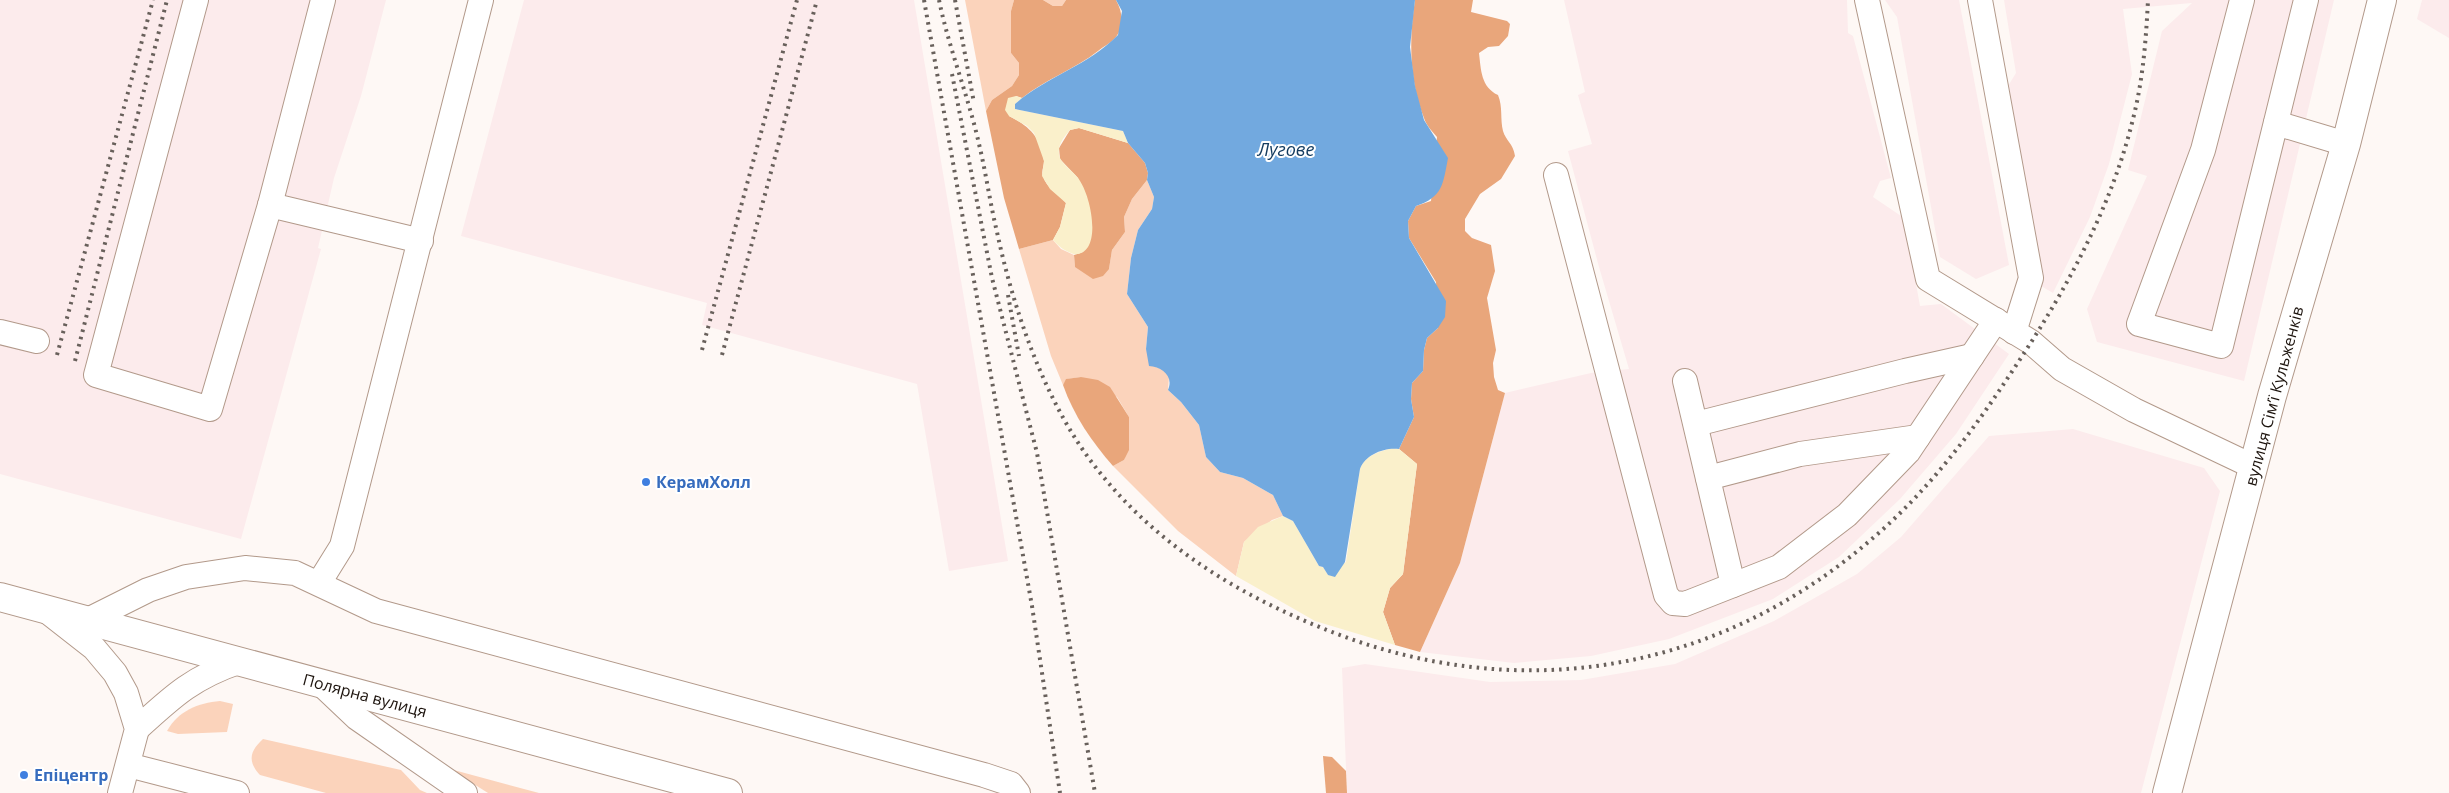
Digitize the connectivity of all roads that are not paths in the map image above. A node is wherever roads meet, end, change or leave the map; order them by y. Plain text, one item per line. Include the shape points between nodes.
1 (196, 0) edge
2 (323, 0) edge
3 (481, 0) edge
4 (1868, 0) edge
5 (1980, 0) edge
6 (2242, 0) edge
7 (2306, 0) edge
8 (2382, 0) edge
9 (2276, 123) junction
10 (2346, 144) junction
11 (1556, 175) dead end
12 (270, 205) junction
13 (421, 241) junction
14 (2005, 326) junction
15 (0, 332) edge
16 (37, 341) dead end
17 (1972, 356) junction
18 (1685, 381) dead end
19 (1696, 424) junction
20 (1918, 437) junction
21 (2254, 467) junction
22 (1708, 478) junction
23 (319, 583) junction
24 (1733, 585) junction
25 (0, 597) edge
26 (43, 608) junction
27 (88, 620) junction
28 (241, 661) junction
29 (319, 682) junction
30 (137, 729) junction
31 (128, 765) junction
32 (1015, 788) edge
33 (120, 793) edge
34 (237, 793) edge
35 (465, 793) edge
36 (728, 793) edge
37 (2167, 793) edge

1 - 12 street via 96,375 210,409
2 - 12 street
3 - 13 street
4 - 14 street via 1928,280
5 - 14 street via 2031,278
6 - 9 street via 2203,150 2139,324 2221,346
7 - 9 street
8 - 10 main road, вулиця Сімʼї Кульженків
9 - 10 street
10 - 21 main road, вулиця Сімʼї Кульженків
11 - 24 street via 1666,595 1674,603 1685,604
12 - 13 street
13 - 23 street via 342,546
14 - 17 street
14 - 21 street via 2032,342 2062,369 2126,406
15 - 16 street
17 - 19 street
17 - 20 street
18 - 19 street
19 - 22 street
20 - 22 street via 1800,454
20 - 24 street via 1908,452 1848,515 1779,567
21 - 37 main road, вулиця Сімʼї Кульженків
22 - 24 street
23 - 27 street via 280,570 245,568 206,573 148,590
23 - 32 street via 376,611 415,623 984,775
25 - 26 main road, Полярна вулиця
26 - 27 main road, Полярна вулиця
26 - 30 street via 94,648 114,673 126,694
27 - 28 main road, Полярна вулиця
28 - 29 main road, Полярна вулиця
28 - 30 street via 212,670 190,683
29 - 35 street via 357,718
29 - 36 main road, Полярна вулиця
30 - 31 street
31 - 33 street
31 - 34 street

